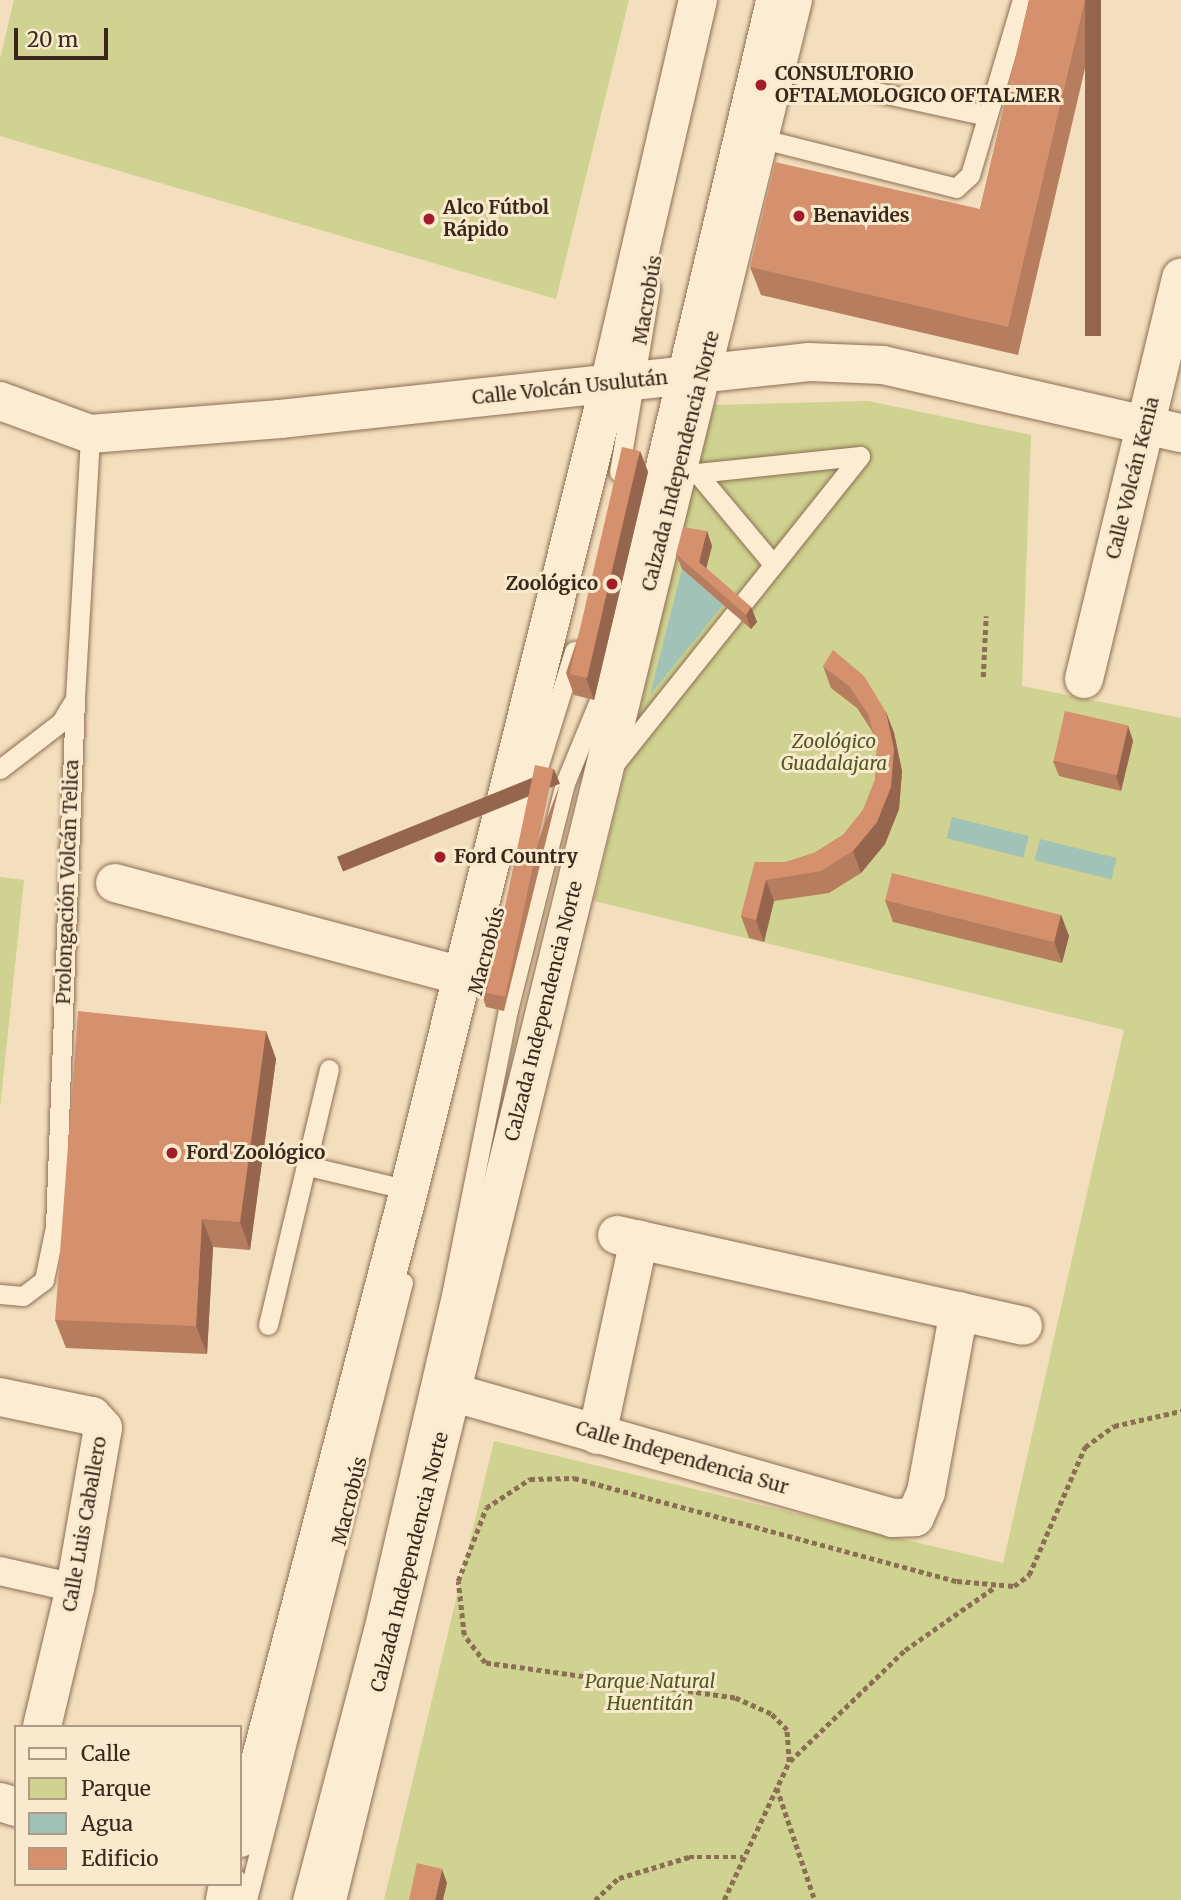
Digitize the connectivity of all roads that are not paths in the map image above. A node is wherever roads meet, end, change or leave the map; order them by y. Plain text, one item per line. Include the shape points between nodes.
1 (698, 0) edge
2 (715, 0) edge
3 (765, 0) edge
4 (793, 0) edge
5 (1022, 0) edge
6 (776, 70) junction
7 (987, 116) junction
8 (759, 138) junction
9 (1181, 278) edge
10 (690, 375) junction
11 (621, 383) junction
12 (0, 401) edge
13 (1163, 429) edge
14 (90, 434) junction
15 (688, 474) junction
16 (615, 489) edge
17 (773, 564) junction
18 (581, 625) edge
19 (1084, 679) dead end
20 (75, 698) junction
21 (0, 769) edge
22 (602, 779) junction
23 (115, 883) dead end
24 (463, 976) junction
25 (329, 1069) dead end
26 (308, 1166) junction
27 (409, 1190) junction
28 (0, 1294) edge
29 (959, 1311) junction
30 (268, 1325) dead end
31 (1023, 1326) dead end
32 (451, 1392) junction
33 (0, 1397) edge
34 (597, 1434) junction
35 (0, 1571) edge
36 (75, 1588) junction
37 (42, 1725) edge
38 (242, 1828) edge
39 (247, 1900) edge
40 (303, 1900) edge
41 (327, 1900) edge

1 - 11 street
2 - 11 lane, Macrobús
3 - 10 lane, Macrobús
4 - 6 street, Calzada Independencia Norte
5 - 7 lane
6 - 7 lane
6 - 8 street, Calzada Independencia Norte
7 - 8 lane via 970,174 956,187
8 - 10 street, Calzada Independencia Norte
9 - 13 street, Calle Volcán Kenia
10 - 11 street, Calle Volcán Usulután
10 - 13 street, Calle Volcán Usulután via 808,362 883,365
10 - 15 street, Calzada Independencia Norte
10 - 40 lane, Macrobús via 600,698 565,783 508,1010 452,1290 373,1630
11 - 14 street, Calle Volcán Usulután
11 - 16 lane, Macrobús
11 - 24 street
12 - 14 street, Calle Volcán Usulután
13 - 19 street, Calle Volcán Kenia
14 - 20 lane, Prolongación Volcán Telica
15 - 17 lane
15 - 17 lane via 860,456
15 - 22 street, Calzada Independencia Norte
17 - 22 lane
18 - 39 lane, Macrobús via 505,878
20 - 21 lane via 61,722
20 - 28 lane, Prolongación Volcán Telica via 55,1227 44,1280 23,1296
22 - 32 street, Calzada Independencia Norte
23 - 24 street
24 - 27 street
25 - 26 lane
26 - 27 lane
26 - 30 lane
27 - 38 street
29 - 31 street
29 - 34 street via 628,1237
29 - 34 street, Calle Independencia Sur via 926,1492 915,1517 891,1518
32 - 34 street, Calle Independencia Sur
32 - 41 street, Calzada Independencia Norte
33 - 36 street, Calle Luis Caballero via 92,1416 103,1428
35 - 36 street
36 - 37 street, Calle Luis Caballero

